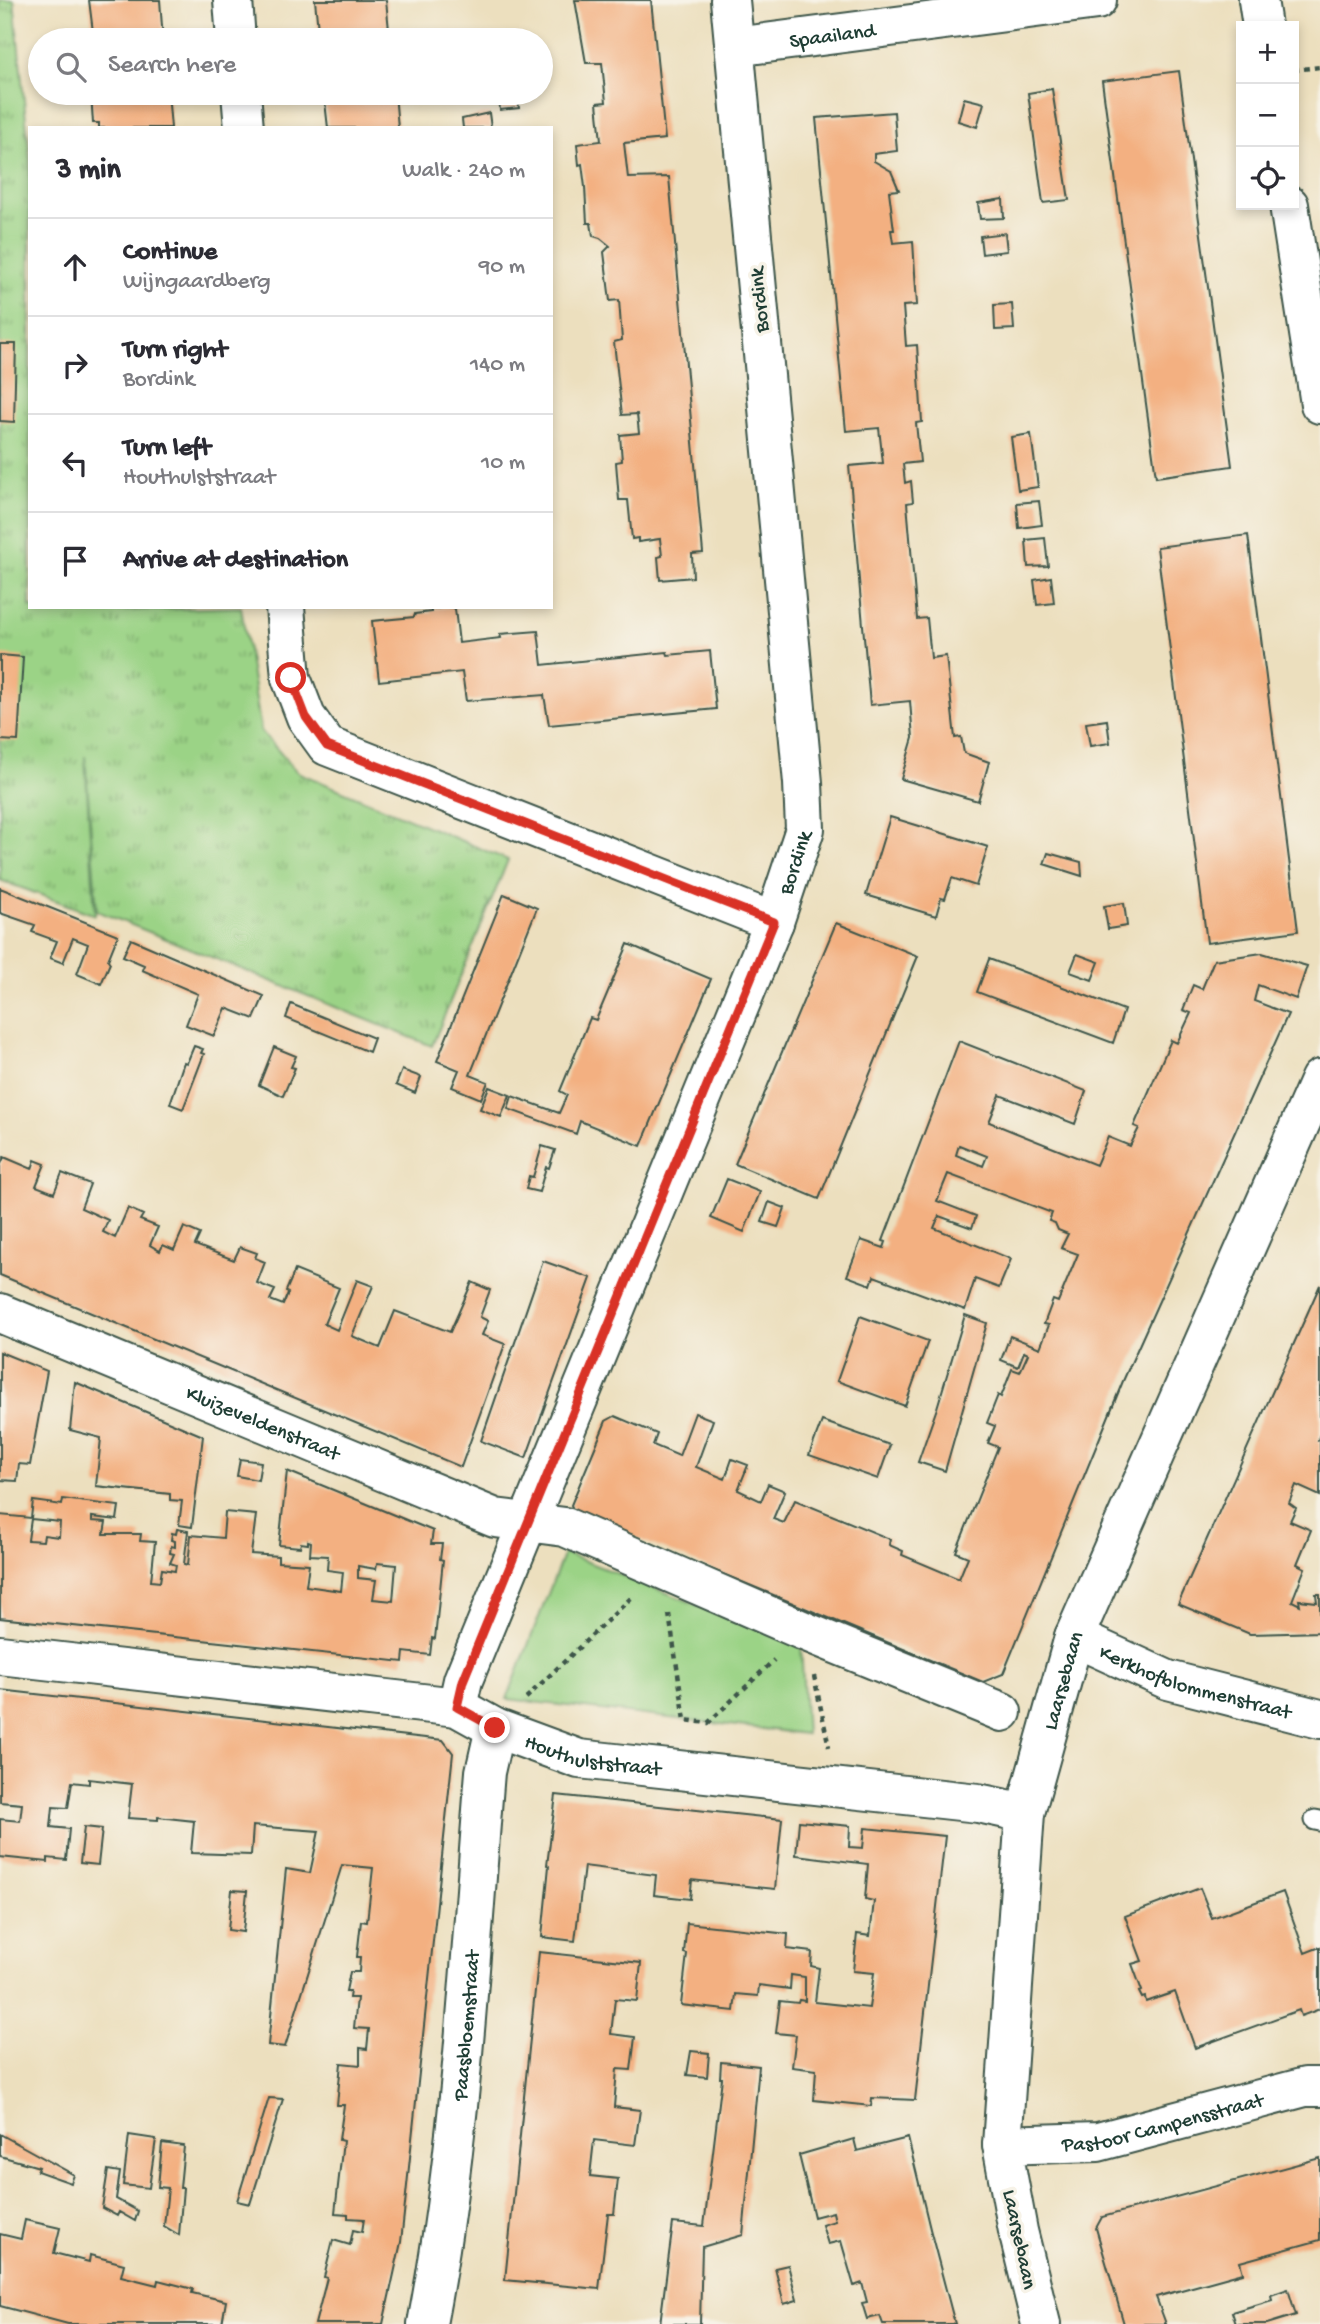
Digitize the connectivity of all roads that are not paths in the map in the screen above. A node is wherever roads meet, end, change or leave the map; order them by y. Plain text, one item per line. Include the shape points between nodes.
1 (233, 0) edge
2 (730, 0) edge
3 (1097, 0) edge
4 (1258, 0) edge
5 (1261, 21) edge
6 (235, 28) edge
7 (734, 47) junction
8 (242, 105) edge
9 (244, 126) edge
10 (1290, 210) edge
11 (1320, 404) edge
12 (285, 609) edge
13 (774, 922) junction
14 (1320, 1079) edge
15 (0, 1313) edge
16 (528, 1523) junction
17 (1074, 1637) junction
18 (0, 1655) edge
19 (457, 1707) junction
20 (1002, 1712) dead end
21 (1320, 1719) edge
22 (495, 1728) junction
23 (1025, 1813) junction
24 (1320, 2087) edge
25 (1002, 2145) junction
26 (427, 2324) edge
27 (1041, 2324) edge

1 - 6 street
2 - 7 street, Bordink
3 - 7 street, Spaailand
4 - 5 street
7 - 13 street, Bordink via 805,829
8 - 9 street
10 - 11 street
12 - 13 street via 291,678 306,717 327,746
13 - 16 street, Bordink
14 - 17 street, Laarsebaan
15 - 16 street, Kluizeveldenstraat via 495,1518
16 - 19 street, Bordink via 463,1681
16 - 20 street via 565,1527
17 - 21 street, Kerkhofblommenstraat via 1168,1680
17 - 23 street, Laarsebaan
18 - 19 street, Houthulststraat
19 - 22 street, Houthulststraat
22 - 23 street, Houthulststraat via 579,1759 978,1803
22 - 26 street, Paasbloemstraat via 485,1772 455,2147
23 - 25 street, Laarsebaan
24 - 25 street, Pastoor Campensstraat via 1305,2087 1098,2142
25 - 27 street, Laarsebaan

